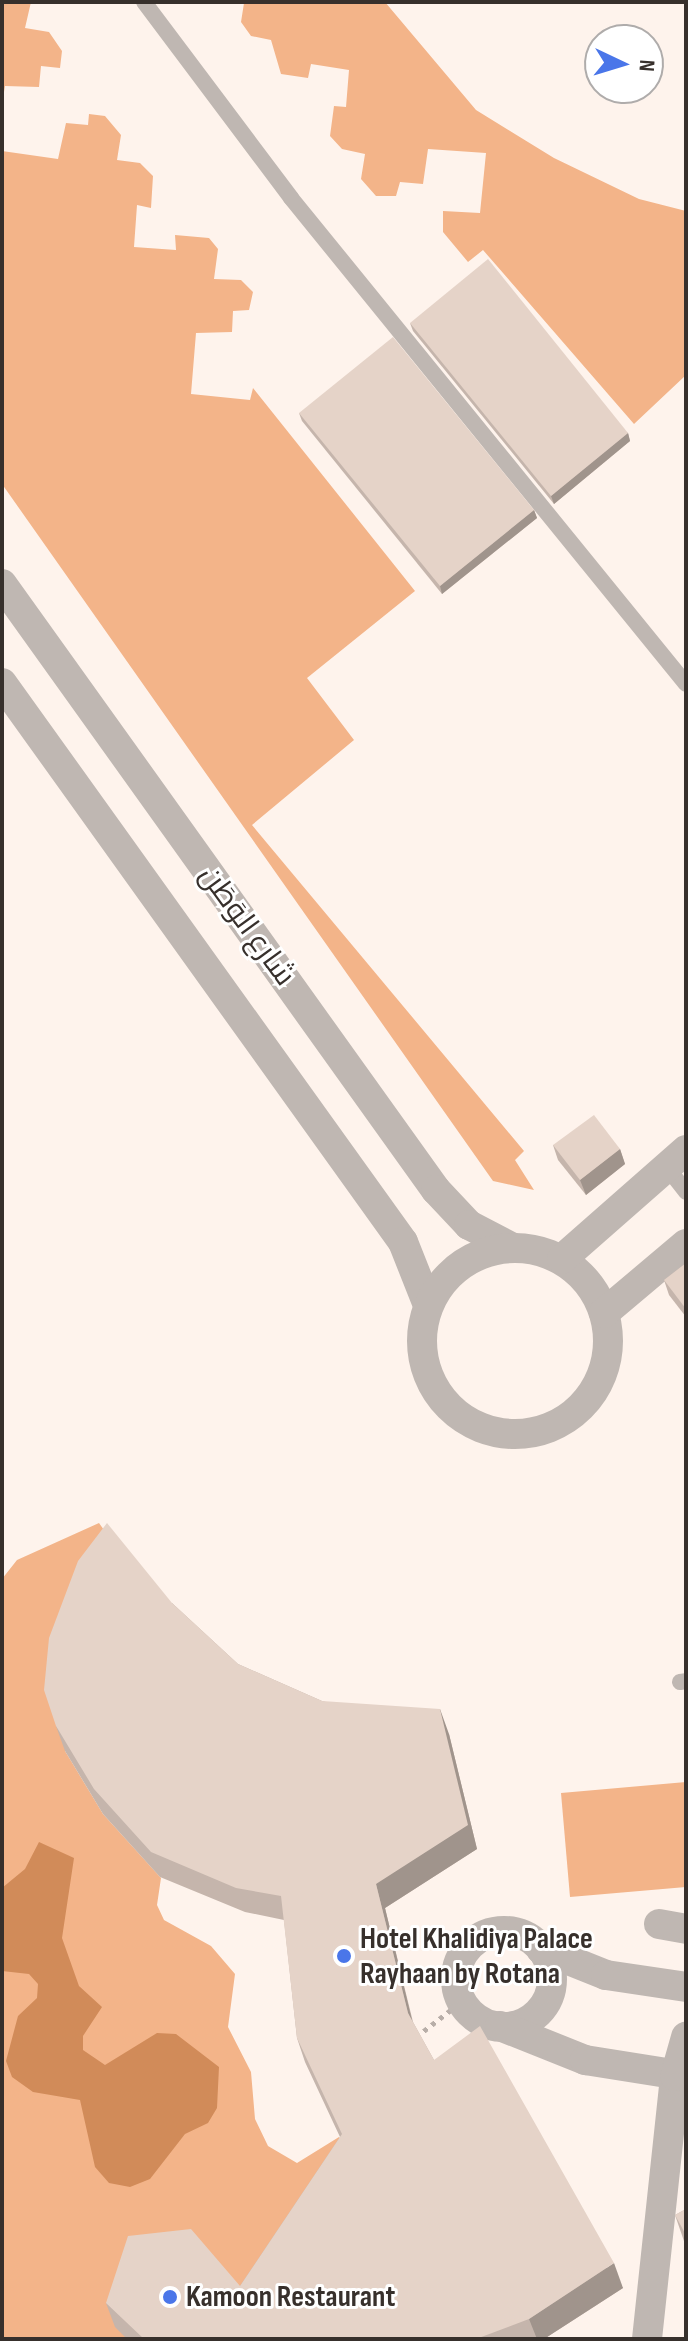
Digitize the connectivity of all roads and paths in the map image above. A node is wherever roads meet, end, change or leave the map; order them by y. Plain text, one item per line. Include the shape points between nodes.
1 (144, 2) edge
2 (2, 584) edge
3 (2, 683) edge
4 (686, 684) edge
5 (680, 1171) edge
6 (686, 1244) edge
7 (511, 1247) junction
8 (562, 1259) junction
9 (428, 1305) junction
10 (604, 1313) junction
11 (541, 1949) junction
12 (686, 1987) edge
13 (461, 2002) junction
14 (500, 2026) junction
15 (686, 2037) edge
16 (403, 2040) edge
17 (681, 2076) edge
18 (647, 2339) edge

1 - 4 lane via 291,198
2 - 7 street, شارع الوَطَن via 436,1190 469,1225
3 - 9 street, شارع الوَطَن via 403,1242
5 - 8 street
6 - 10 street
7 - 8 street
7 - 9 street via 461,1264
8 - 10 street via 594,1292
9 - 10 street via 422,1354 442,1400 482,1428 506,1434 555,1425 592,1393 607,1352
11 - 12 street via 606,1975
11 - 13 street via 515,1932 483,1935 461,1957
11 - 14 street via 550,1994 530,2019
13 - 14 street via 484,2023
13 - 16 path
14 - 17 street via 585,2060
15 - 17 street
17 - 18 street

